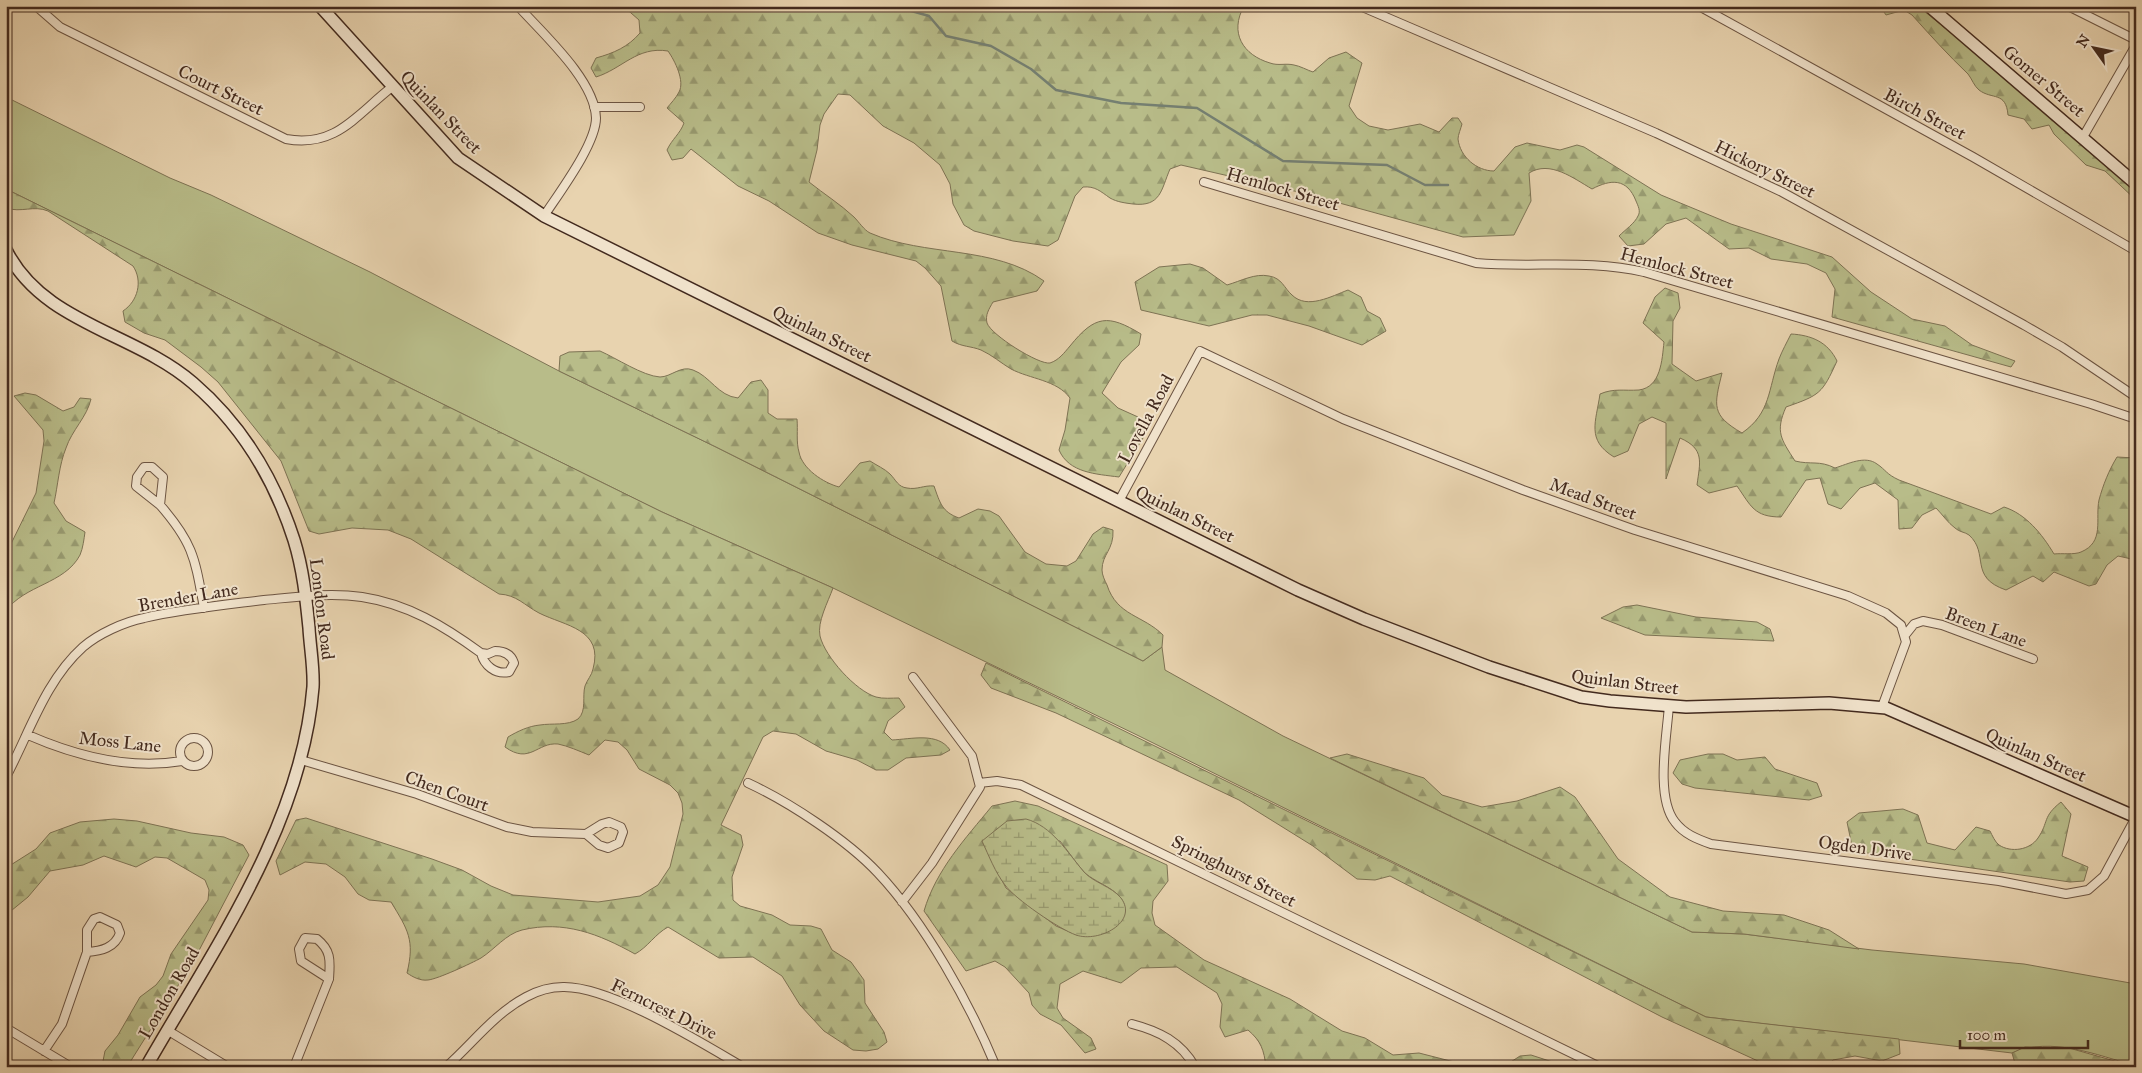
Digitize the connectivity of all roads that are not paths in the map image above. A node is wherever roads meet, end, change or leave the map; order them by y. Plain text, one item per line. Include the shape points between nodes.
1 (36, 6) edge
2 (320, 6) edge
3 (518, 6) edge
4 (1360, 6) edge
5 (1699, 6) edge
6 (1928, 6) edge
7 (2068, 6) edge
8 (2136, 40) edge
9 (2136, 45) edge
10 (392, 87) junction
11 (594, 107) junction
12 (640, 107) dead end
13 (2083, 137) junction
14 (1204, 182) dead end
15 (2136, 184) edge
16 (544, 216) junction
17 (6, 250) edge
18 (2136, 251) edge
19 (1200, 350) joint
20 (2136, 397) edge
21 (2136, 419) edge
22 (1119, 501) junction
23 (160, 505) junction
24 (306, 596) junction
25 (204, 608) junction
26 (1906, 634) junction
27 (481, 653) dead end
28 (2033, 659) dead end
29 (913, 677) dead end
30 (1669, 705) junction
31 (1882, 707) junction
32 (28, 735) junction
33 (301, 760) junction
34 (182, 761) dead end
35 (6, 777) edge
36 (748, 782) dead end
37 (979, 783) junction
38 (2136, 817) edge
39 (586, 834) junction
40 (902, 902) junction
41 (87, 952) junction
42 (329, 979) junction
43 (1132, 1024) dead end
44 (6, 1028) edge
45 (168, 1030) junction
46 (44, 1051) junction
47 (71, 1067) edge
48 (146, 1067) edge
49 (228, 1067) edge
50 (294, 1067) edge
51 (446, 1067) edge
52 (743, 1067) edge
53 (996, 1067) edge
54 (1195, 1067) edge
55 (1600, 1067) edge

1 - 10 street, Court Street via 60,27 286,139 302,142 333,136
2 - 10 street, Quinlan Street
3 - 11 street via 578,74
4 - 20 street, Hickory Street via 1782,192 2062,347
5 - 18 street, Birch Street
6 - 13 street, Gomer Street
7 - 8 street
9 - 13 street
10 - 16 street, Quinlan Street via 458,158
11 - 12 street
11 - 16 street via 596,120 589,142
13 - 15 street, Gomer Street
14 - 21 street, Hemlock Street via 1476,263 1512,266 1597,264 1644,272
16 - 22 street, Quinlan Street
17 - 24 street, London Road via 20,274 49,301 67,314 166,363 193,383 238,428 265,469 284,512 300,558
19 - 22 street, Lovella Road
19 - 26 street, Mead Street via 1343,419 1523,490 1661,539 1848,596 1896,620
22 - 30 street, Quinlan Street via 1296,589 1489,667 1580,697
23 - 23 street via 163,477 152,467 144,467 137,477 136,486
23 - 25 street via 193,551
24 - 25 street, Brender Lane
24 - 27 street, Brender Lane via 361,597 392,604 424,616
24 - 33 street, London Road via 313,684 308,733
25 - 32 street, Brender Lane via 142,618 91,641 60,672
26 - 28 street, Breen Lane via 1914,624 1923,621
26 - 31 street
29 - 37 street via 972,756
30 - 31 street, Quinlan Street via 1830,703
30 - 38 street, Ogden Drive via 1664,795 1674,822 1685,832 1711,844 1990,880 2066,894 2088,890 2104,876
31 - 38 street, Quinlan Street
32 - 34 street, Moss Lane via 54,747 93,758 154,763
32 - 35 street, Brender Lane
33 - 39 street, Chen Court via 417,794 507,827 532,832
33 - 45 street, London Road via 277,825 238,909
36 - 40 street via 834,836 878,872
37 - 40 street via 967,811
37 - 55 street, Springhurst Street via 997,781 1030,789
39 - 39 street via 608,848 619,843 623,832 621,827 609,822
40 - 53 street via 955,984
41 - 41 street via 114,944 120,933 117,925 107,919 94,919 87,930
41 - 46 street via 62,1024
42 - 42 street via 331,960 328,952 317,940 305,938 298,949 301,961
42 - 50 street
43 - 54 street via 1163,1034 1188,1056
44 - 46 street
45 - 48 street, London Road
45 - 49 street
46 - 47 street
51 - 52 street, Ferncrest Drive via 486,1027 518,1002 538,992 564,987 607,996

